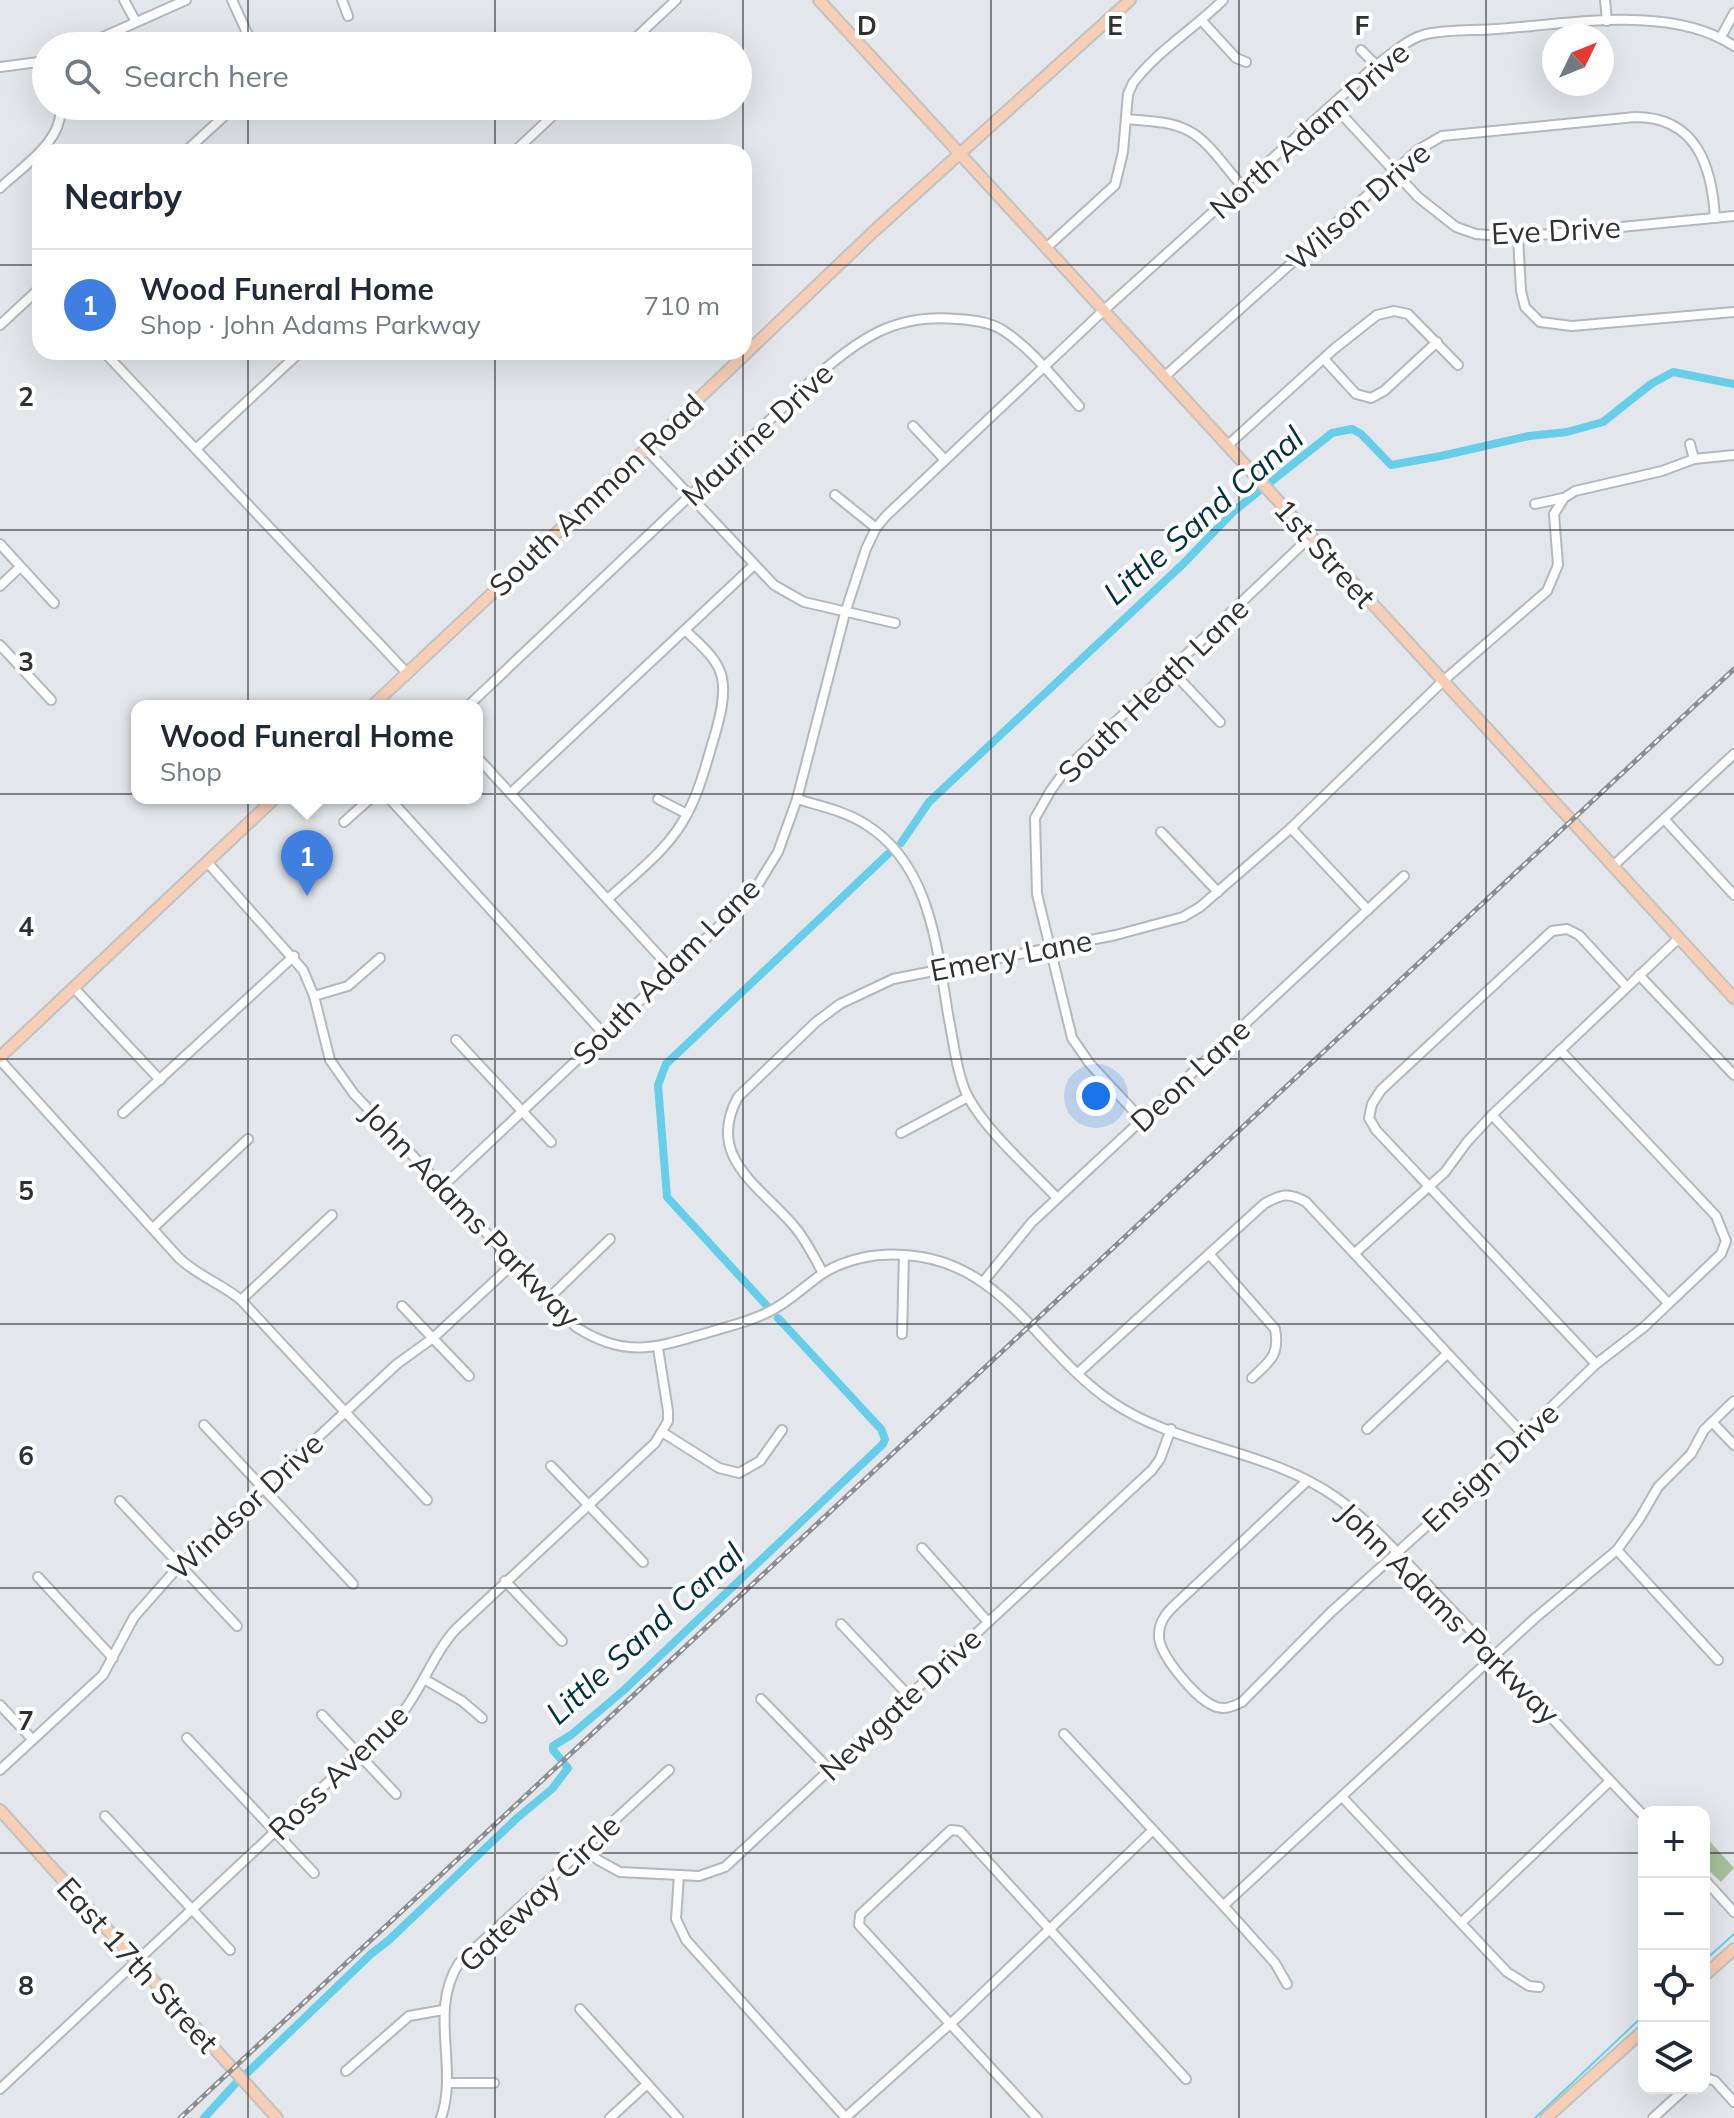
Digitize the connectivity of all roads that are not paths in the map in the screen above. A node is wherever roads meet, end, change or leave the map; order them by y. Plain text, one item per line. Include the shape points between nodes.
1 (124, 0) edge
2 (186, 0) edge
3 (232, 0) edge
4 (342, 0) edge
5 (676, 0) edge
6 (819, 0) edge
7 (1130, 0) edge
8 (1223, 0) edge
9 (1605, 0) edge
10 (1734, 13) edge
11 (348, 16) dead end
12 (1202, 21) junction
13 (1607, 21) junction
14 (136, 22) junction
15 (114, 32) edge
16 (247, 32) edge
17 (642, 32) edge
18 (1721, 37) junction
19 (1734, 46) edge
20 (1361, 50) dead end
21 (0, 60) edge
22 (1246, 62) dead end
23 (32, 63) edge
24 (1376, 65) junction
25 (0, 67) edge
26 (1333, 105) junction
27 (1127, 119) junction
28 (61, 120) edge
29 (220, 120) edge
30 (548, 120) edge
31 (46, 144) edge
32 (194, 144) edge
33 (523, 144) edge
34 (959, 154) junction
35 (32, 157) edge
36 (1394, 172) junction
37 (1242, 186) junction
38 (0, 188) edge
39 (1734, 216) edge
40 (1715, 218) junction
41 (1518, 237) junction
42 (1046, 248) junction
43 (32, 295) edge
44 (1103, 311) junction
45 (1734, 312) edge
46 (0, 325) edge
47 (1437, 342) junction
48 (752, 348) edge
49 (1324, 359) junction
50 (112, 360) edge
51 (291, 360) edge
52 (739, 360) edge
53 (1458, 365) dead end
54 (1043, 367) junction
55 (1164, 377) junction
56 (1079, 406) dead end
57 (913, 426) dead end
58 (1690, 444) dead end
59 (1227, 446) junction
60 (196, 449) junction
61 (646, 449) junction
62 (1734, 455) edge
63 (1694, 459) junction
64 (945, 460) junction
65 (835, 495) dead end
66 (691, 496) junction
67 (1564, 498) junction
68 (1535, 504) dead end
69 (876, 528) junction
70 (1310, 537) junction
71 (0, 544) edge
72 (754, 565) junction
73 (20, 567) junction
74 (0, 586) edge
75 (54, 603) dead end
76 (845, 613) junction
77 (895, 623) dead end
78 (685, 630) junction
79 (0, 645) edge
80 (1172, 671) junction
81 (407, 673) junction
82 (1443, 681) junction
83 (51, 700) dead end
84 (378, 700) edge
85 (474, 700) edge
86 (1220, 722) dead end
87 (1734, 754) edge
88 (483, 763) edge
89 (511, 793) junction
90 (658, 799) dead end
91 (797, 799) junction
92 (269, 804) edge
93 (364, 804) edge
94 (394, 804) edge
95 (687, 814) junction
96 (1665, 820) junction
97 (344, 822) dead end
98 (1291, 828) junction
99 (1161, 832) dead end
100 (207, 862) junction
101 (1613, 866) junction
102 (1404, 876) dead end
103 (1218, 892) junction
104 (1734, 895) edge
105 (608, 899) junction
106 (1368, 910) junction
107 (1679, 938) junction
108 (1051, 948) junction
109 (294, 956) junction
110 (380, 958) dead end
111 (940, 968) junction
112 (672, 970) junction
113 (1639, 975) junction
114 (1626, 986) junction
115 (74, 988) junction
116 (314, 996) junction
117 (1734, 998) edge
118 (603, 1033) junction
119 (456, 1040) dead end
120 (1560, 1050) junction
121 (0, 1058) edge
122 (1734, 1075) edge
123 (160, 1080) junction
124 (968, 1097) junction
125 (522, 1111) junction
126 (123, 1113) dead end
127 (1492, 1115) junction
128 (1142, 1120) junction
129 (901, 1133) dead end
130 (248, 1139) dead end
131 (551, 1142) dead end
132 (1429, 1186) junction
133 (442, 1187) junction
134 (1057, 1198) junction
135 (332, 1215) dead end
136 (153, 1228) junction
137 (610, 1239) dead end
138 (1355, 1253) junction
139 (904, 1255) junction
140 (1210, 1255) junction
141 (514, 1263) junction
142 (823, 1273) junction
143 (983, 1282) junction
144 (548, 1299) junction
145 (241, 1300) junction
146 (1668, 1303) junction
147 (402, 1306) dead end
148 (902, 1334) dead end
149 (433, 1338) junction
150 (658, 1348) junction
151 (1447, 1354) junction
152 (1596, 1364) junction
153 (1078, 1373) junction
154 (469, 1376) dead end
155 (1252, 1378) dead end
156 (1734, 1401) edge
157 (346, 1412) junction
158 (1712, 1422) junction
159 (204, 1425) dead end
160 (1171, 1429) junction
161 (1367, 1429) dead end
162 (782, 1430) dead end
163 (662, 1432) junction
164 (1523, 1434) junction
165 (1734, 1445) edge
166 (551, 1466) dead end
167 (1307, 1481) junction
168 (264, 1490) junction
169 (427, 1500) dead end
170 (120, 1501) dead end
171 (588, 1504) junction
172 (922, 1548) dead end
173 (1617, 1550) junction
174 (1398, 1553) junction
175 (643, 1562) dead end
176 (180, 1565) junction
177 (38, 1577) dead end
178 (505, 1581) junction
179 (353, 1584) dead end
180 (988, 1622) junction
181 (841, 1624) dead end
182 (237, 1626) dead end
183 (562, 1641) dead end
184 (1495, 1656) junction
185 (113, 1658) junction
186 (1718, 1660) dead end
187 (424, 1679) junction
188 (908, 1695) junction
189 (761, 1699) dead end
190 (0, 1705) edge
191 (322, 1715) dead end
192 (482, 1718) dead end
193 (1064, 1734) dead end
194 (187, 1738) dead end
195 (32, 1739) junction
196 (357, 1755) junction
197 (829, 1769) junction
198 (0, 1770) edge
199 (669, 1770) dead end
200 (1610, 1781) junction
201 (396, 1794) dead end
202 (1343, 1798) junction
203 (0, 1810) edge
204 (1638, 1810) edge
205 (105, 1816) dead end
206 (1153, 1830) junction
207 (276, 1833) junction
208 (585, 1847) junction
209 (314, 1873) dead end
210 (679, 1875) junction
211 (1710, 1886) edge
212 (1224, 1905) junction
213 (192, 1910) junction
214 (1734, 1912) edge
215 (1461, 1923) junction
216 (1050, 1929) junction
217 (1734, 1949) edge
218 (230, 1950) dead end
219 (136, 1963) junction
220 (1710, 1971) edge
221 (1287, 1984) dead end
222 (1539, 1987) dead end
223 (580, 2009) dead end
224 (443, 2010) junction
225 (950, 2024) junction
226 (1638, 2035) edge
227 (346, 2071) dead end
228 (1186, 2079) dead end
229 (1710, 2079) edge
230 (447, 2083) junction
231 (494, 2083) dead end
232 (646, 2085) junction
233 (0, 2089) edge
234 (1679, 2094) edge
235 (1734, 2102) edge
236 (277, 2118) edge
237 (441, 2118) edge
238 (610, 2118) edge
239 (678, 2118) edge
240 (846, 2118) edge
241 (1037, 2118) edge
242 (1546, 2118) edge
243 (1653, 2118) edge

1 - 14 street
2 - 14 street
3 - 16 street
4 - 11 street
5 - 17 street
6 - 34 main road, 1st Street
7 - 34 main road, South Ammon Road
8 - 12 street
9 - 13 street
10 - 18 street
12 - 22 street
12 - 27 street via 1133,83
13 - 18 street, North Adam Drive via 1663,22
13 - 24 street, North Adam Drive via 1424,35
14 - 15 street
18 - 19 street, North Adam Drive
20 - 24 street
21 - 25 street
23 - 25 street
24 - 26 street, North Adam Drive
26 - 36 street, Eve Drive
26 - 37 street, North Adam Drive
27 - 37 street via 1188,130
27 - 42 street via 1115,185
28 - 31 street
29 - 32 street
30 - 33 street
34 - 42 main road, 1st Street
34 - 48 main road, South Ammon Road
35 - 38 street
36 - 40 street, Wilson Drive via 1442,136 1647,117 1673,126 1706,160
36 - 41 street, Eve Drive via 1456,227
36 - 55 street, Wilson Drive
37 - 44 street, North Adam Drive
39 - 40 street, Eve Drive
40 - 41 street, Eve Drive
41 - 45 street via 1523,299 1540,322 1572,326
42 - 44 main road, 1st Street
43 - 46 street
44 - 54 street, South Adam Lane
44 - 55 main road, 1st Street
47 - 49 street via 1408,314 1394,311 1367,321
47 - 49 street via 1371,398 1356,394
47 - 53 street
49 - 59 street
50 - 60 street
51 - 60 street
52 - 61 main road, South Ammon Road
54 - 56 street, Maurine Drive
54 - 64 street, South Adam Lane
54 - 66 street, Maurine Drive via 995,325 945,318 880,329 813,379
55 - 59 main road, 1st Street
57 - 64 street
58 - 63 street
59 - 70 main road, 1st Street
60 - 81 street
61 - 66 street
61 - 81 main road, South Ammon Road
62 - 63 street
63 - 67 street
64 - 69 street, South Adam Lane
65 - 69 street
66 - 72 street
66 - 85 street, Maurine Drive
67 - 68 street
67 - 82 street, Emery Lane via 1554,514 1558,565 1547,591
69 - 76 street, South Adam Lane
70 - 80 street, South Heath Lane
70 - 82 main road, 1st Street
71 - 73 street
72 - 76 street via 774,585 804,602
72 - 78 street
73 - 74 street
73 - 75 street
76 - 77 street
76 - 91 street, South Adam Lane
78 - 89 street
78 - 95 street via 717,665 723,689 701,784
79 - 83 street
80 - 86 street
80 - 108 street, South Heath Lane via 1067,768 1035,818 1037,894
81 - 84 main road, South Ammon Road
82 - 98 street, Emery Lane
82 - 101 main road, 1st Street
87 - 96 street
88 - 89 street
89 - 105 street
90 - 95 street
91 - 111 street via 866,824 901,857 917,882
91 - 112 street, South Adam Lane via 778,852 757,886
92 - 100 main road
93 - 97 street
94 - 118 street
95 - 105 street via 656,854
96 - 101 street
96 - 104 street
98 - 103 street, Emery Lane
98 - 106 street
99 - 103 street
100 - 109 street, John Adams Parkway
100 - 115 main road
101 - 107 main road, 1st Street
102 - 106 street, Deon Lane
103 - 108 street, Emery Lane via 1183,917
105 - 112 street
106 - 128 street, Deon Lane
107 - 113 street
107 - 117 main road, 1st Street
108 - 111 street, Emery Lane
108 - 128 street, South Heath Lane via 1072,1038
109 - 116 street, John Adams Parkway
109 - 123 street
110 - 116 street via 348,986
111 - 124 street
111 - 142 street, Emery Lane via 893,979 840,1004 755,1080 731,1109 727,1137 735,1160 798,1230
112 - 118 street, South Adam Lane
113 - 114 street
113 - 122 street
114 - 120 street
114 - 132 street via 1579,935 1567,929 1552,931 1381,1090 1369,1118
115 - 121 main road
115 - 123 street
116 - 133 street, John Adams Parkway via 330,1060 338,1072
118 - 125 street, South Adam Lane
119 - 125 street
120 - 127 street
120 - 146 street, Ensign Drive via 1716,1216 1726,1241 1721,1254
121 - 136 street
123 - 126 street
124 - 129 street
124 - 134 street
125 - 131 street
125 - 133 street, South Adam Lane
127 - 132 street
127 - 146 street
128 - 134 street, Deon Lane
130 - 136 street
132 - 138 street
132 - 152 street
133 - 141 street, John Adams Parkway
134 - 143 street, Deon Lane
135 - 145 street
136 - 145 street via 192,1271
137 - 144 street
138 - 140 street via 1292,1194 1264,1204
138 - 151 street
139 - 142 street, John Adams Parkway via 863,1257
139 - 143 street, John Adams Parkway via 945,1263
139 - 148 street
140 - 153 street
140 - 155 street via 1275,1329 1274,1355
141 - 144 street, John Adams Parkway
141 - 149 street, Windsor Drive
142 - 150 street, John Adams Parkway via 761,1316
143 - 153 street, John Adams Parkway via 1008,1300
144 - 150 street, John Adams Parkway via 594,1339 615,1346
145 - 157 street
146 - 152 street, Ensign Drive
147 - 149 street
149 - 154 street
149 - 157 street, Windsor Drive
150 - 163 street via 668,1411
151 - 161 street
151 - 164 street
152 - 164 street, Ensign Drive
153 - 160 street, John Adams Parkway via 1140,1419
156 - 158 street
157 - 168 street, Windsor Drive
157 - 169 street
158 - 165 street
158 - 173 street via 1691,1454 1658,1487
159 - 168 street
160 - 167 street, John Adams Parkway via 1262,1459
160 - 180 street, Newgate Drive via 1152,1470
162 - 163 street via 760,1461 739,1473 719,1468
163 - 171 street, Ross Avenue
164 - 174 street, Ensign Drive
166 - 171 street
167 - 174 street, John Adams Parkway via 1332,1495
167 - 174 street, Ensign Drive via 1161,1623 1160,1648 1203,1699 1228,1708 1242,1702
168 - 176 street, Windsor Drive
168 - 179 street
170 - 176 street
171 - 175 street
171 - 178 street, Ross Avenue
172 - 180 street
173 - 184 street
173 - 186 street
174 - 184 street, John Adams Parkway
176 - 182 street
176 - 185 street, Windsor Drive via 134,1617
177 - 185 street
178 - 183 street
178 - 187 street, Ross Avenue via 445,1641
180 - 188 street, Newgate Drive
181 - 188 street
184 - 200 street, John Adams Parkway
184 - 202 street
185 - 195 street, Windsor Drive via 103,1675
187 - 192 street
187 - 196 street, Ross Avenue via 403,1712
188 - 197 street, Newgate Drive
189 - 197 street
190 - 195 street
191 - 196 street
193 - 206 street
194 - 207 street
195 - 198 street, Windsor Drive
196 - 201 street
196 - 207 street, Ross Avenue
197 - 210 street, Newgate Drive via 725,1867 699,1876
199 - 208 street, Gateway Circle
200 - 204 street, John Adams Parkway
200 - 215 street
202 - 212 street
202 - 215 street
203 - 219 main road, East 17th Street
205 - 213 street
206 - 212 street
206 - 216 street
207 - 209 street
207 - 213 street, Ross Avenue
208 - 210 street, Newgate Drive via 620,1872
208 - 224 street, Gateway Circle via 459,1963
210 - 240 street via 676,1919 686,1940
211 - 214 street
212 - 221 street
213 - 218 street
213 - 219 street, Ross Avenue
215 - 222 street via 1507,1972
216 - 225 street
216 - 225 street via 960,1831 951,1830 860,1915 863,1930
216 - 228 street
217 - 220 main road
219 - 233 street, Ross Avenue
219 - 236 main road, East 17th Street
223 - 232 street
224 - 227 street, Gateway Circle via 409,2016
224 - 230 street
225 - 240 street
225 - 241 street
226 - 242 main road
229 - 235 street
230 - 231 street
230 - 237 street
232 - 238 street
232 - 239 street
234 - 243 street

